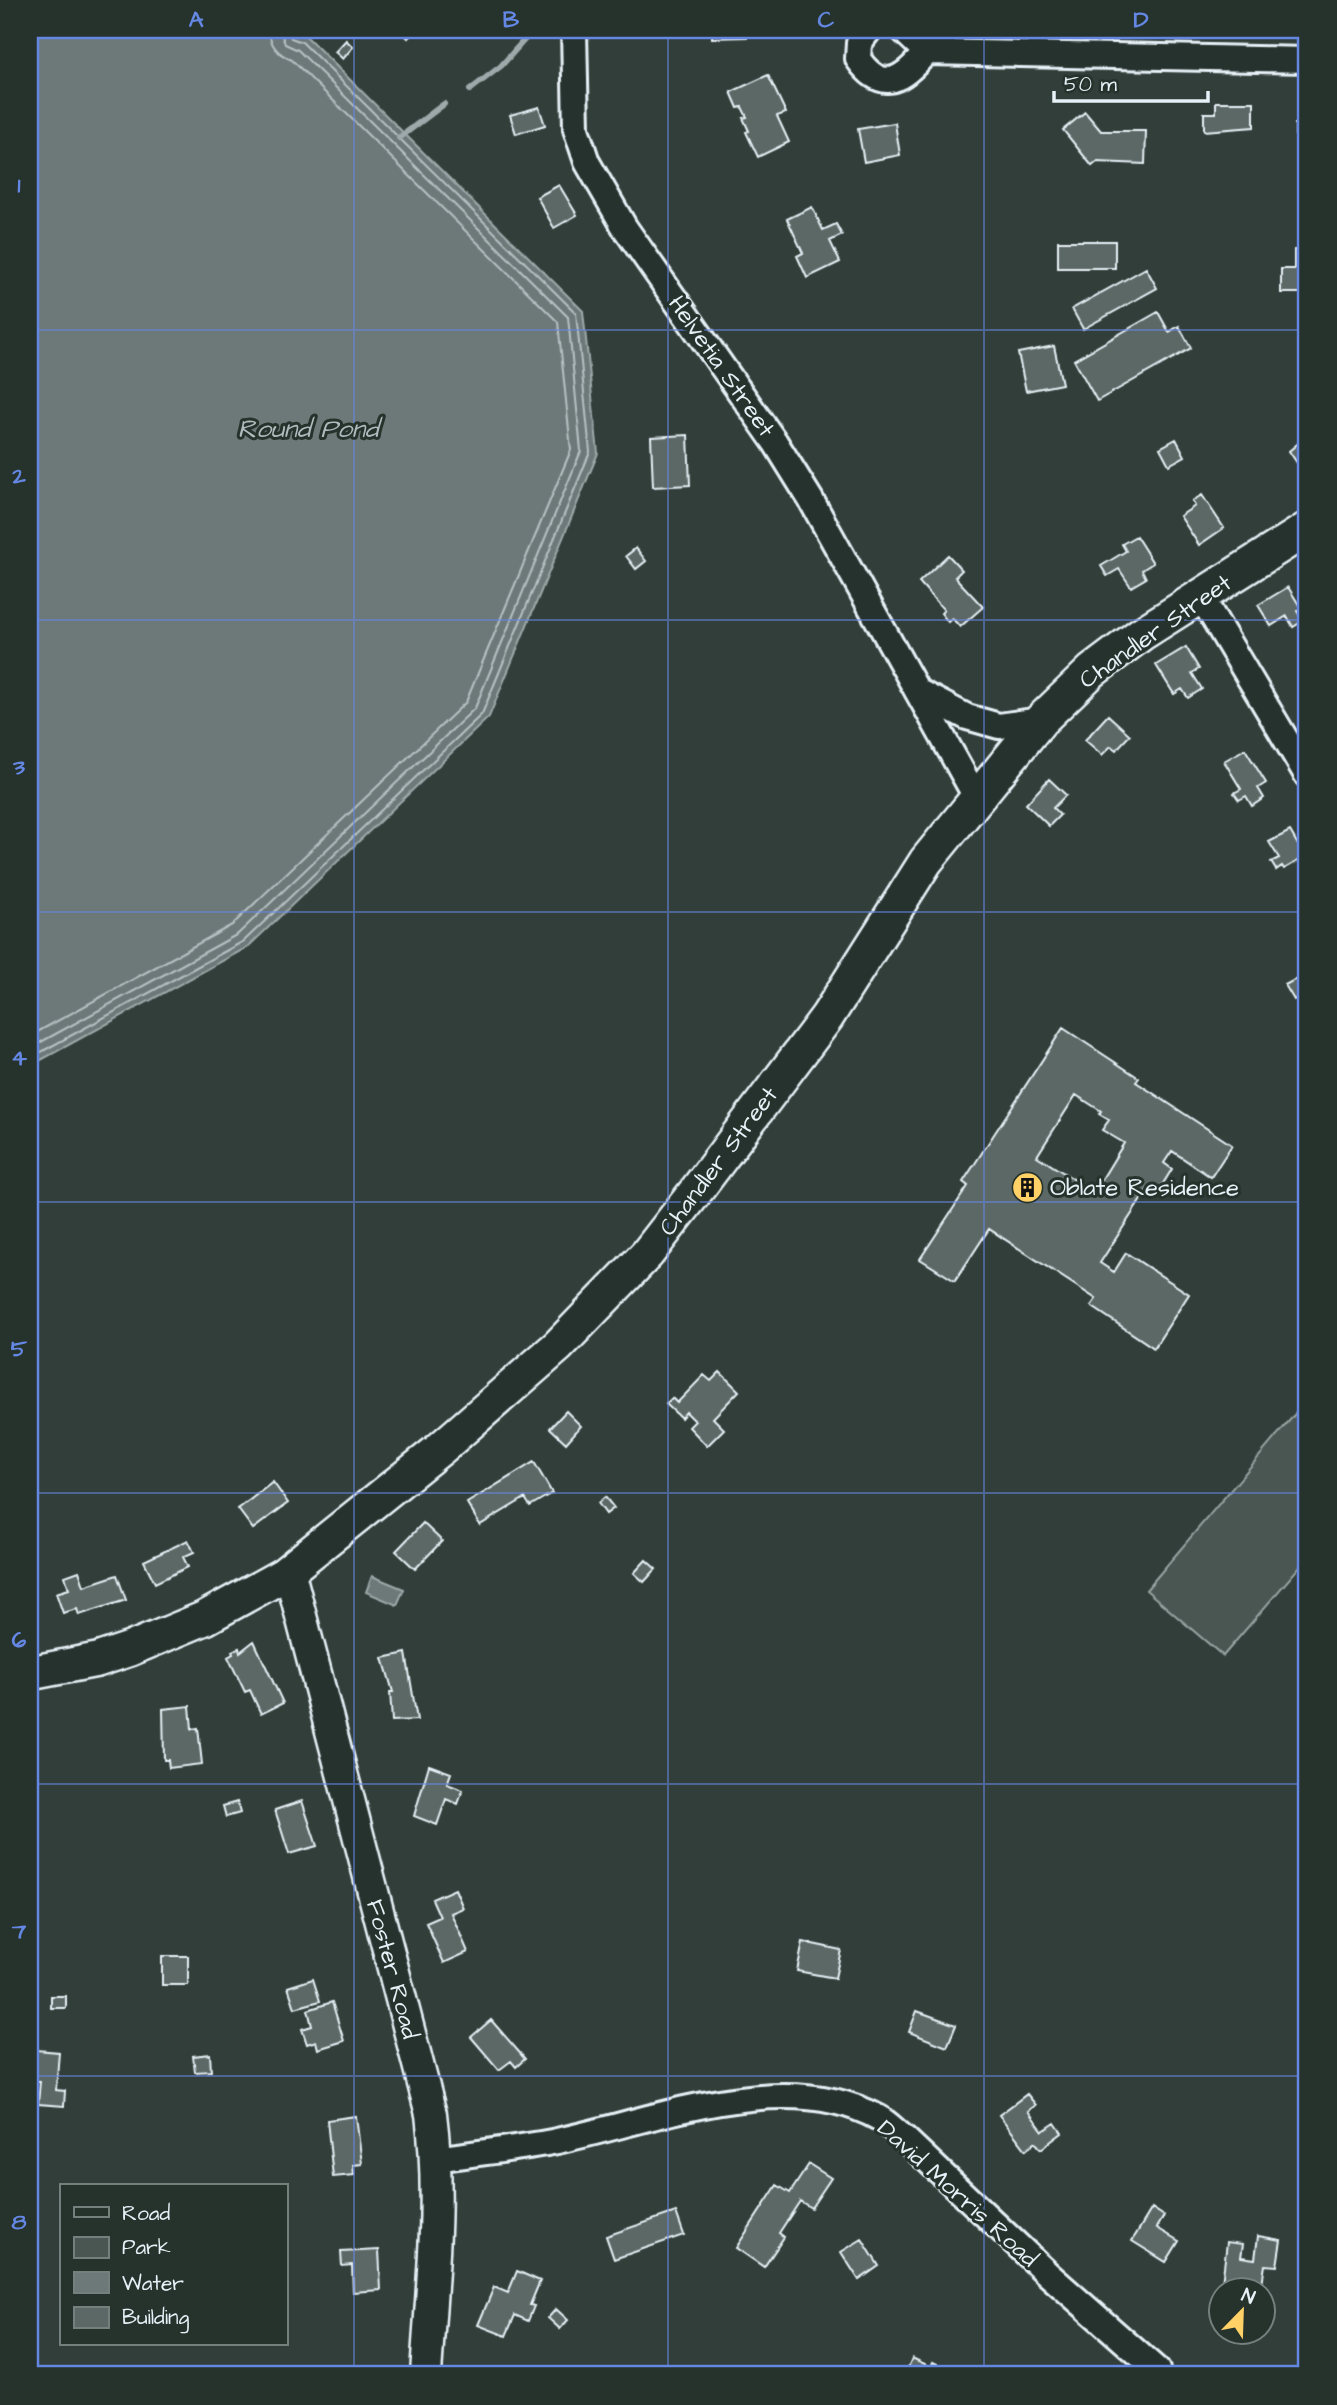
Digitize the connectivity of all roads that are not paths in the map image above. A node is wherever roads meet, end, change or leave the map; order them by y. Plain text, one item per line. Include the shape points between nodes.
1 (575, 30) edge
2 (869, 30) edge
3 (903, 30) edge
4 (926, 52) junction
5 (1307, 60) edge
6 (1307, 529) edge
7 (1200, 595) junction
8 (917, 691) junction
9 (1041, 720) junction
10 (1307, 775) edge
11 (976, 797) junction
12 (289, 1570) junction
13 (30, 1673) edge
14 (437, 2159) junction
15 (1157, 2370) dead end
16 (426, 2375) edge

1 - 8 street, Helvetia Street via 576,130 587,162 625,228 789,465
2 - 4 street via 859,43 858,59 877,78 890,81 903,76
3 - 4 street
4 - 5 street
6 - 7 main road, Chandler Street
7 - 9 main road, Chandler Street via 1092,671
7 - 10 street
8 - 9 street via 967,717 999,726
8 - 11 street, Helvetia Street
9 - 11 main road, Chandler Street
11 - 12 main road, Chandler Street via 926,861 827,1017 647,1254 558,1346 440,1449
12 - 13 main road, Chandler Street via 251,1594 154,1640 97,1660
12 - 14 street, Foster Road via 428,2101
14 - 15 street, David Morris Road via 551,2142 736,2099 795,2097 844,2104 879,2118 904,2138
14 - 16 street, Foster Road

